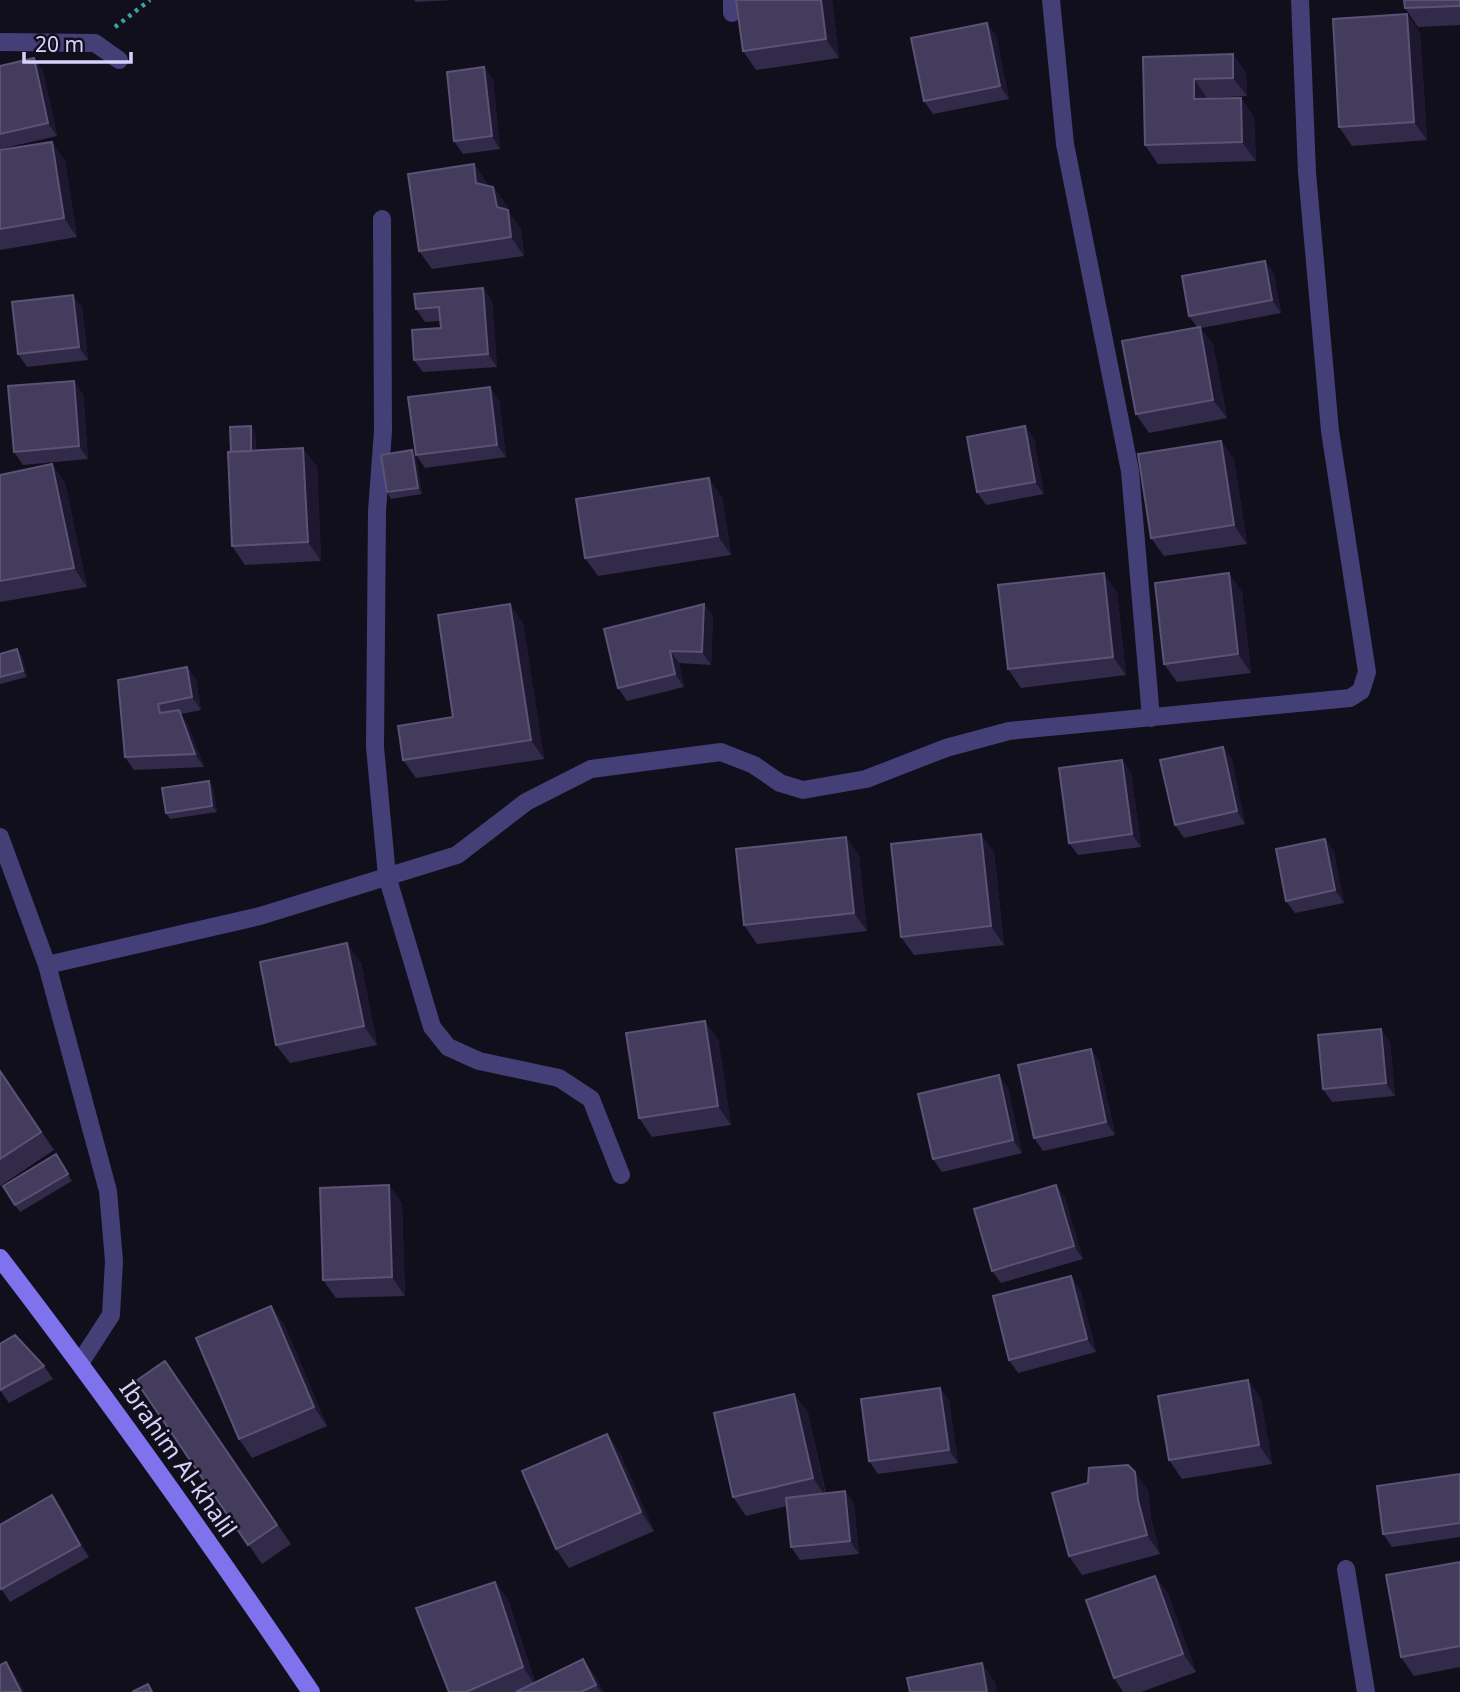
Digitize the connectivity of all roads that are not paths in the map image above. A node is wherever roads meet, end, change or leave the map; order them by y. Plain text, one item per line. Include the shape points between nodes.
1 (1051, 0) edge
2 (1300, 0) edge
3 (0, 42) edge
4 (119, 60) dead end
5 (382, 219) dead end
6 (1151, 718) junction
7 (0, 837) edge
8 (387, 876) junction
9 (47, 965) junction
10 (621, 1175) dead end
11 (0, 1258) edge
12 (80, 1363) junction
13 (1346, 1569) dead end
14 (310, 1692) edge
15 (1366, 1692) edge

1 - 6 street via 1065,144 1130,471
2 - 6 street via 1307,172 1329,431 1367,672 1361,691 1350,698
3 - 4 street via 95,43
5 - 8 street via 383,430 377,511 375,747
6 - 8 street via 1009,731 946,748 866,779 803,790 722,752 591,769 526,802 457,855
7 - 9 street
8 - 9 street via 260,916
8 - 10 street via 432,1027 458,1052 559,1078 591,1100
9 - 12 street via 108,1191 114,1261 111,1315
11 - 12 street, Ibrahim Al-khalil
12 - 14 street, Ibrahim Al-khalil
13 - 15 street

